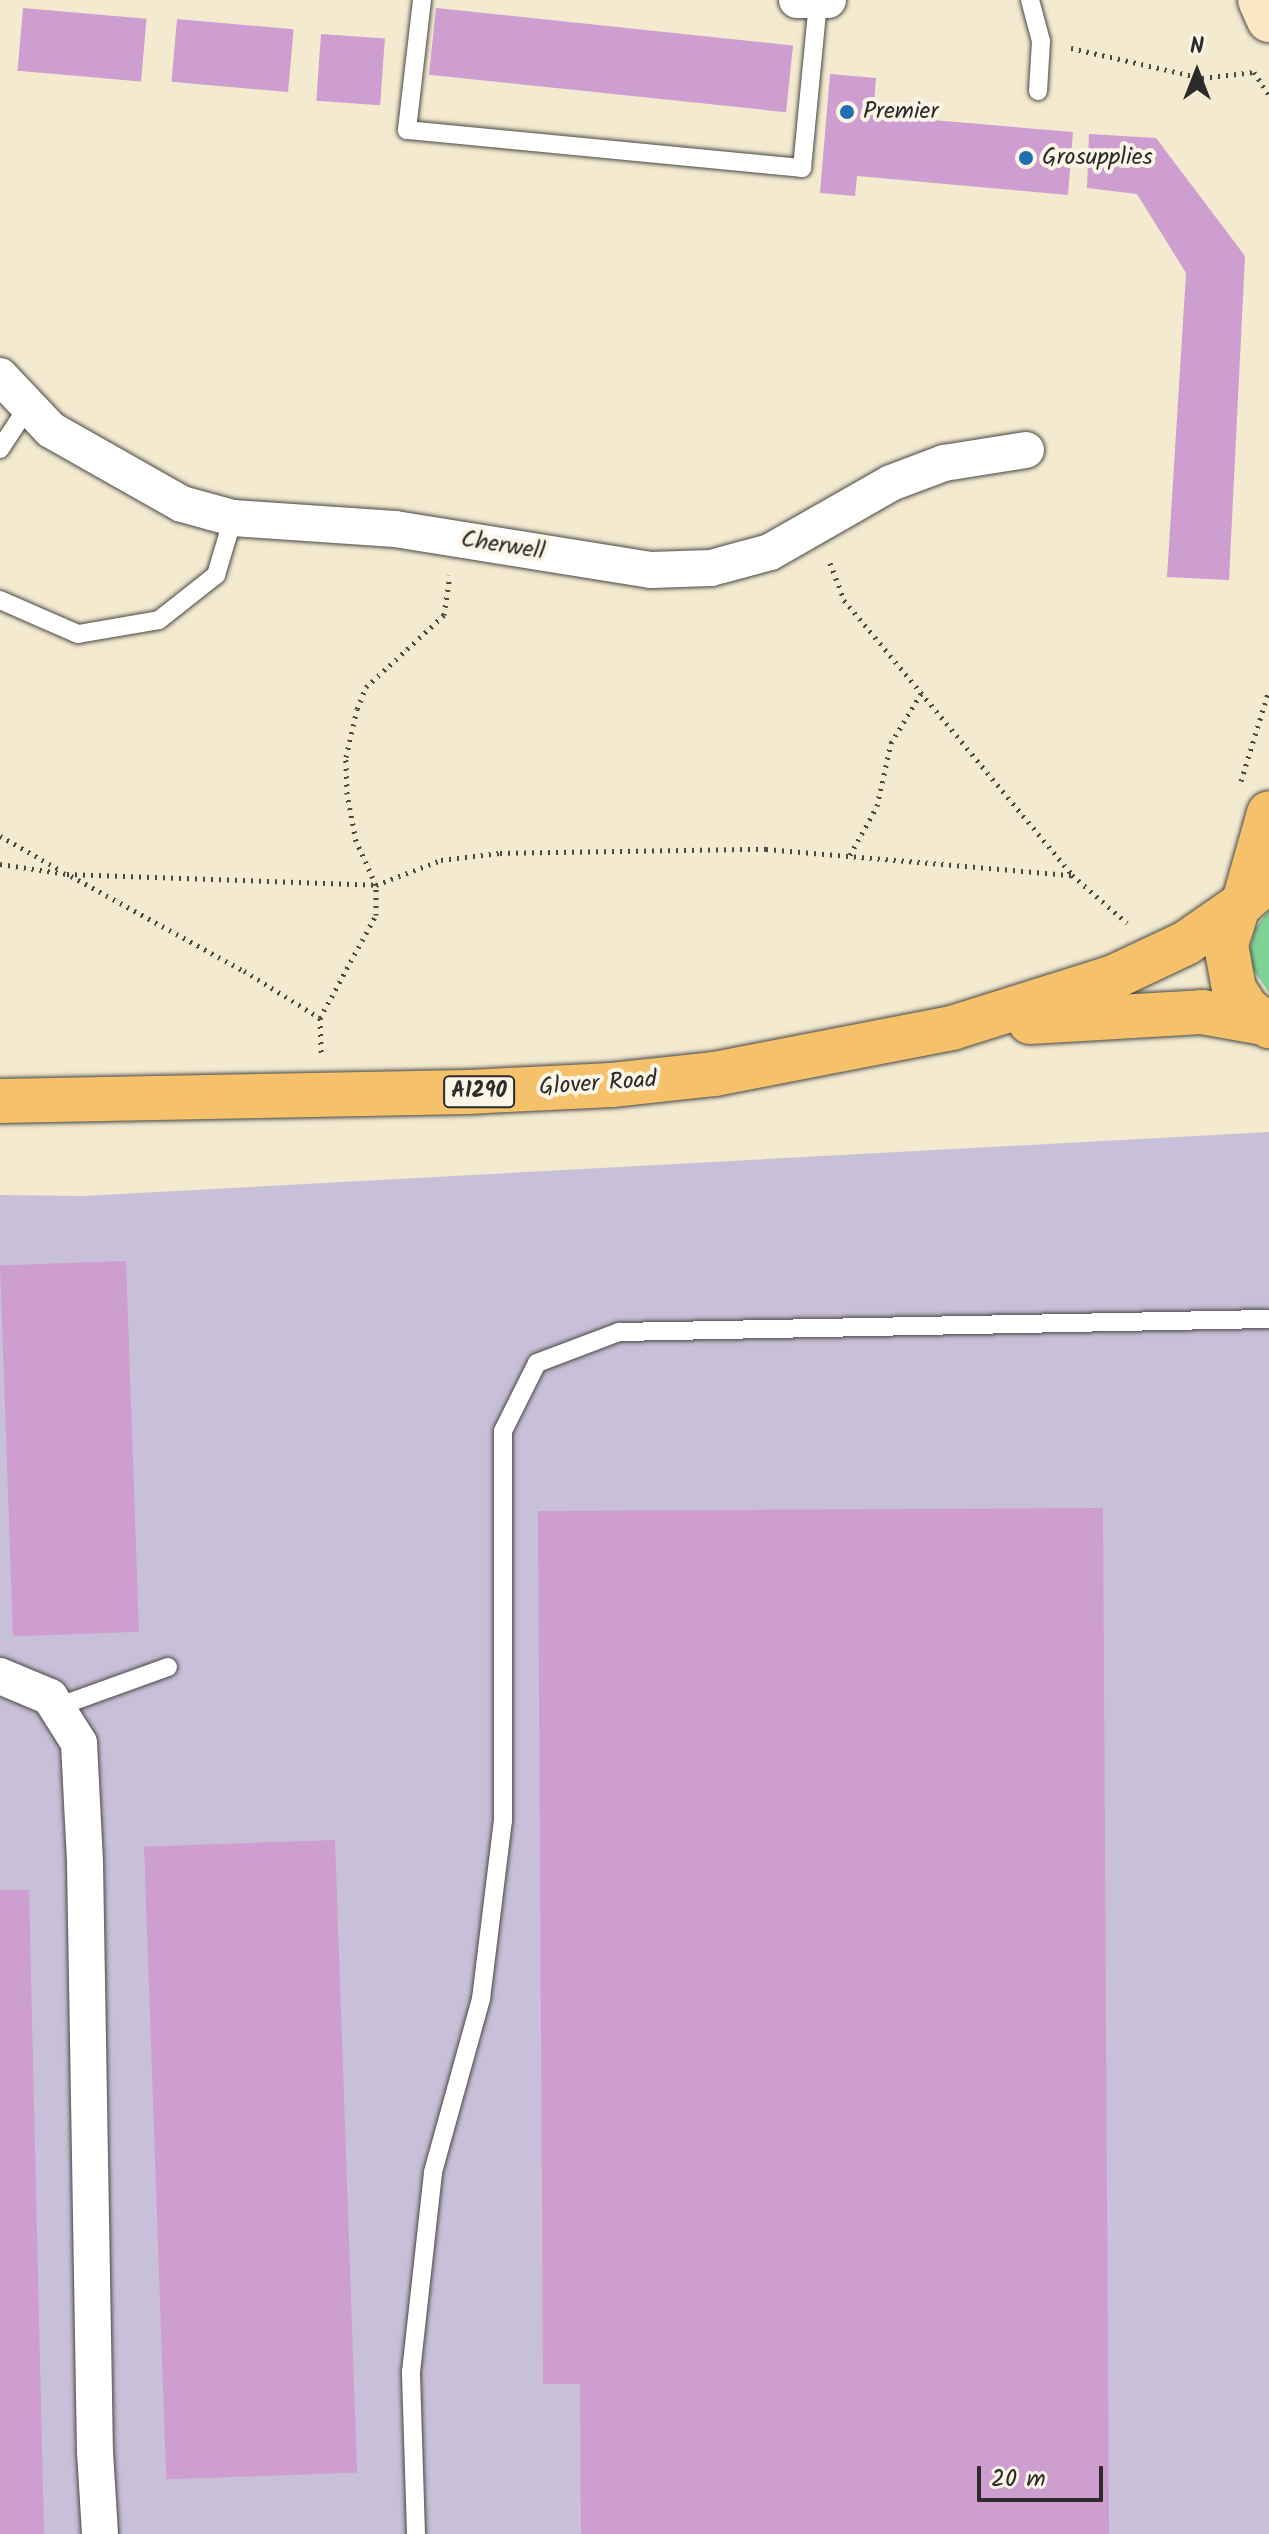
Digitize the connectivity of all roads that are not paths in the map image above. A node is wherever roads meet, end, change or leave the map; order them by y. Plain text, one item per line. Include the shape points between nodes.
1 (422, 0) edge
2 (1030, 0) edge
3 (1260, 0) edge
4 (815, 1) edge
5 (1269, 20) edge
6 (1038, 91) dead end
7 (0, 376) edge
8 (27, 408) junction
9 (0, 449) edge
10 (1026, 450) dead end
11 (233, 518) junction
12 (0, 600) edge
13 (1252, 804) edge
14 (1251, 895) edge
15 (1266, 1024) edge
16 (952, 1028) junction
17 (0, 1101) edge
18 (1269, 1319) edge
19 (168, 1667) dead end
20 (0, 1676) edge
21 (57, 1707) junction
22 (100, 2534) edge
23 (416, 2534) edge

1 - 4 lane via 407,130 802,168
2 - 6 lane via 1041,41
3 - 5 street
7 - 8 street, Cherwell
8 - 9 lane
8 - 11 street, Cherwell via 51,430 182,504
10 - 11 street, Cherwell via 944,463 891,483 770,552 711,568 651,570 395,529
11 - 12 lane via 216,575 159,620 78,634
13 - 14 main road
14 - 15 main road via 1226,945 1227,969 1240,999
14 - 16 main road, Glover Road / A1290 via 1151,962
15 - 16 main road, Glover Road / A1290 via 1224,1014 1167,1012
16 - 17 main road, Glover Road / A1290 via 715,1074 612,1085
18 - 23 lane via 619,1332 537,1363 503,1431 503,1821 481,1999 433,2172 411,2372
19 - 21 lane
20 - 21 street via 50,1697
21 - 22 street via 79,1743

